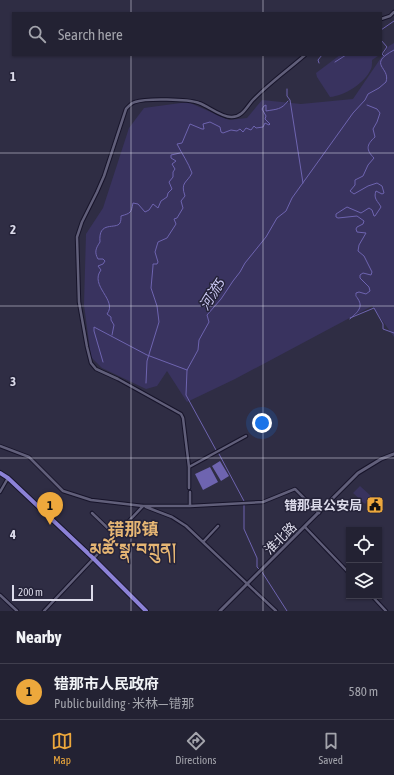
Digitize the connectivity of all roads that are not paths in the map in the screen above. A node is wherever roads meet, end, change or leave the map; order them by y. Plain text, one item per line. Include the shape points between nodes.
1 (394, 12) edge
2 (382, 19) edge
3 (304, 56) edge
4 (246, 436) dead end
5 (0, 446) edge
6 (394, 454) edge
7 (189, 467) junction
8 (0, 473) edge
9 (8, 478) junction
10 (189, 488) dead end
11 (0, 492) edge
12 (190, 492) dead end
13 (143, 506) junction
14 (190, 506) junction
15 (92, 513) dead end
16 (318, 513) junction
17 (218, 526) dead end
18 (304, 527) junction
19 (116, 536) junction
20 (203, 542) junction
21 (94, 559) junction
22 (346, 570) edge
23 (248, 584) junction
24 (0, 594) edge
25 (375, 599) edge
26 (17, 611) edge
27 (44, 611) edge
28 (146, 611) edge
29 (220, 611) edge
30 (276, 611) edge
31 (386, 611) edge

1 - 2 street
3 - 7 street via 237,117 224,116 210,107 188,100 139,101 130,105 126,109 104,176 78,231 79,302 91,363 96,369 182,416
4 - 7 street
5 - 13 street via 29,458 63,491 91,500
6 - 16 street, 淮北路 via 358,473
7 - 10 street
8 - 9 highway
9 - 11 street
9 - 21 highway
12 - 14 street
13 - 14 street
13 - 19 street
13 - 20 street via 177,520
14 - 16 street via 263,502 295,490
15 - 19 street
16 - 18 street, 淮北路
17 - 20 street
18 - 22 street
18 - 23 street, 淮北路
19 - 21 street
20 - 23 street
21 - 27 street
21 - 28 highway
23 - 29 street, 淮北路
23 - 30 street
24 - 26 street
25 - 31 street

